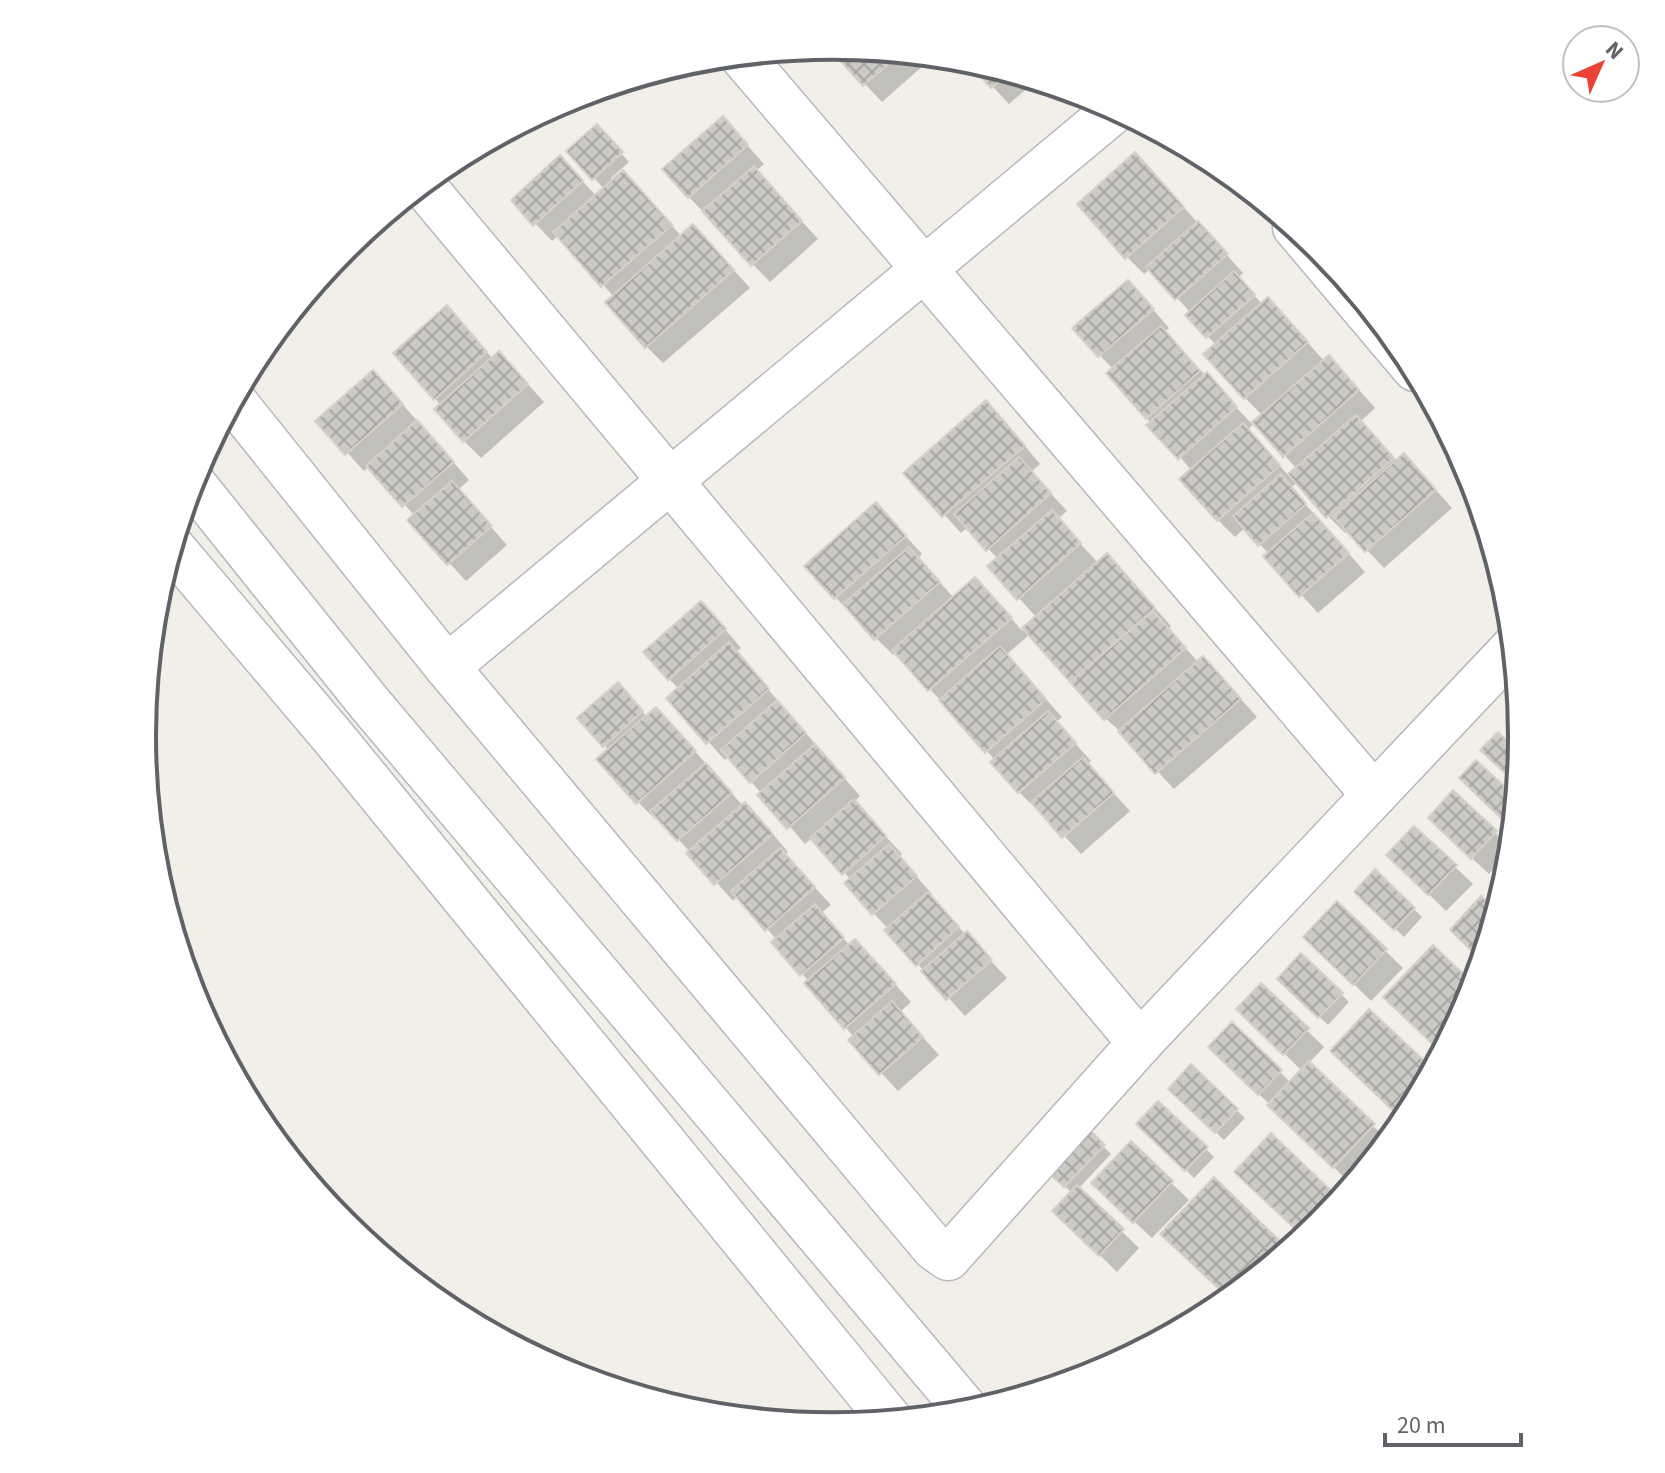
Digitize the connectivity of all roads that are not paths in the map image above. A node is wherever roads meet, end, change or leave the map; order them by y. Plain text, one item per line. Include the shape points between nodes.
1 (750, 65) edge
2 (1106, 118) edge
3 (430, 194) edge
4 (925, 268) junction
5 (241, 410) edge
6 (670, 481) junction
7 (201, 494) edge
8 (180, 557) edge
9 (1504, 657) edge
10 (447, 667) junction
11 (370, 704) junction
12 (333, 737) junction
13 (1374, 795) junction
14 (1140, 1043) junction
15 (959, 1401) edge
16 (883, 1411) edge

1 - 4 street
2 - 4 street
3 - 6 street
4 - 6 street
4 - 13 street
5 - 10 street
6 - 10 street
6 - 14 street
7 - 11 street
8 - 12 street
9 - 13 street
10 - 14 street via 945,1258
11 - 12 street
11 - 15 street
12 - 16 street
13 - 14 street

